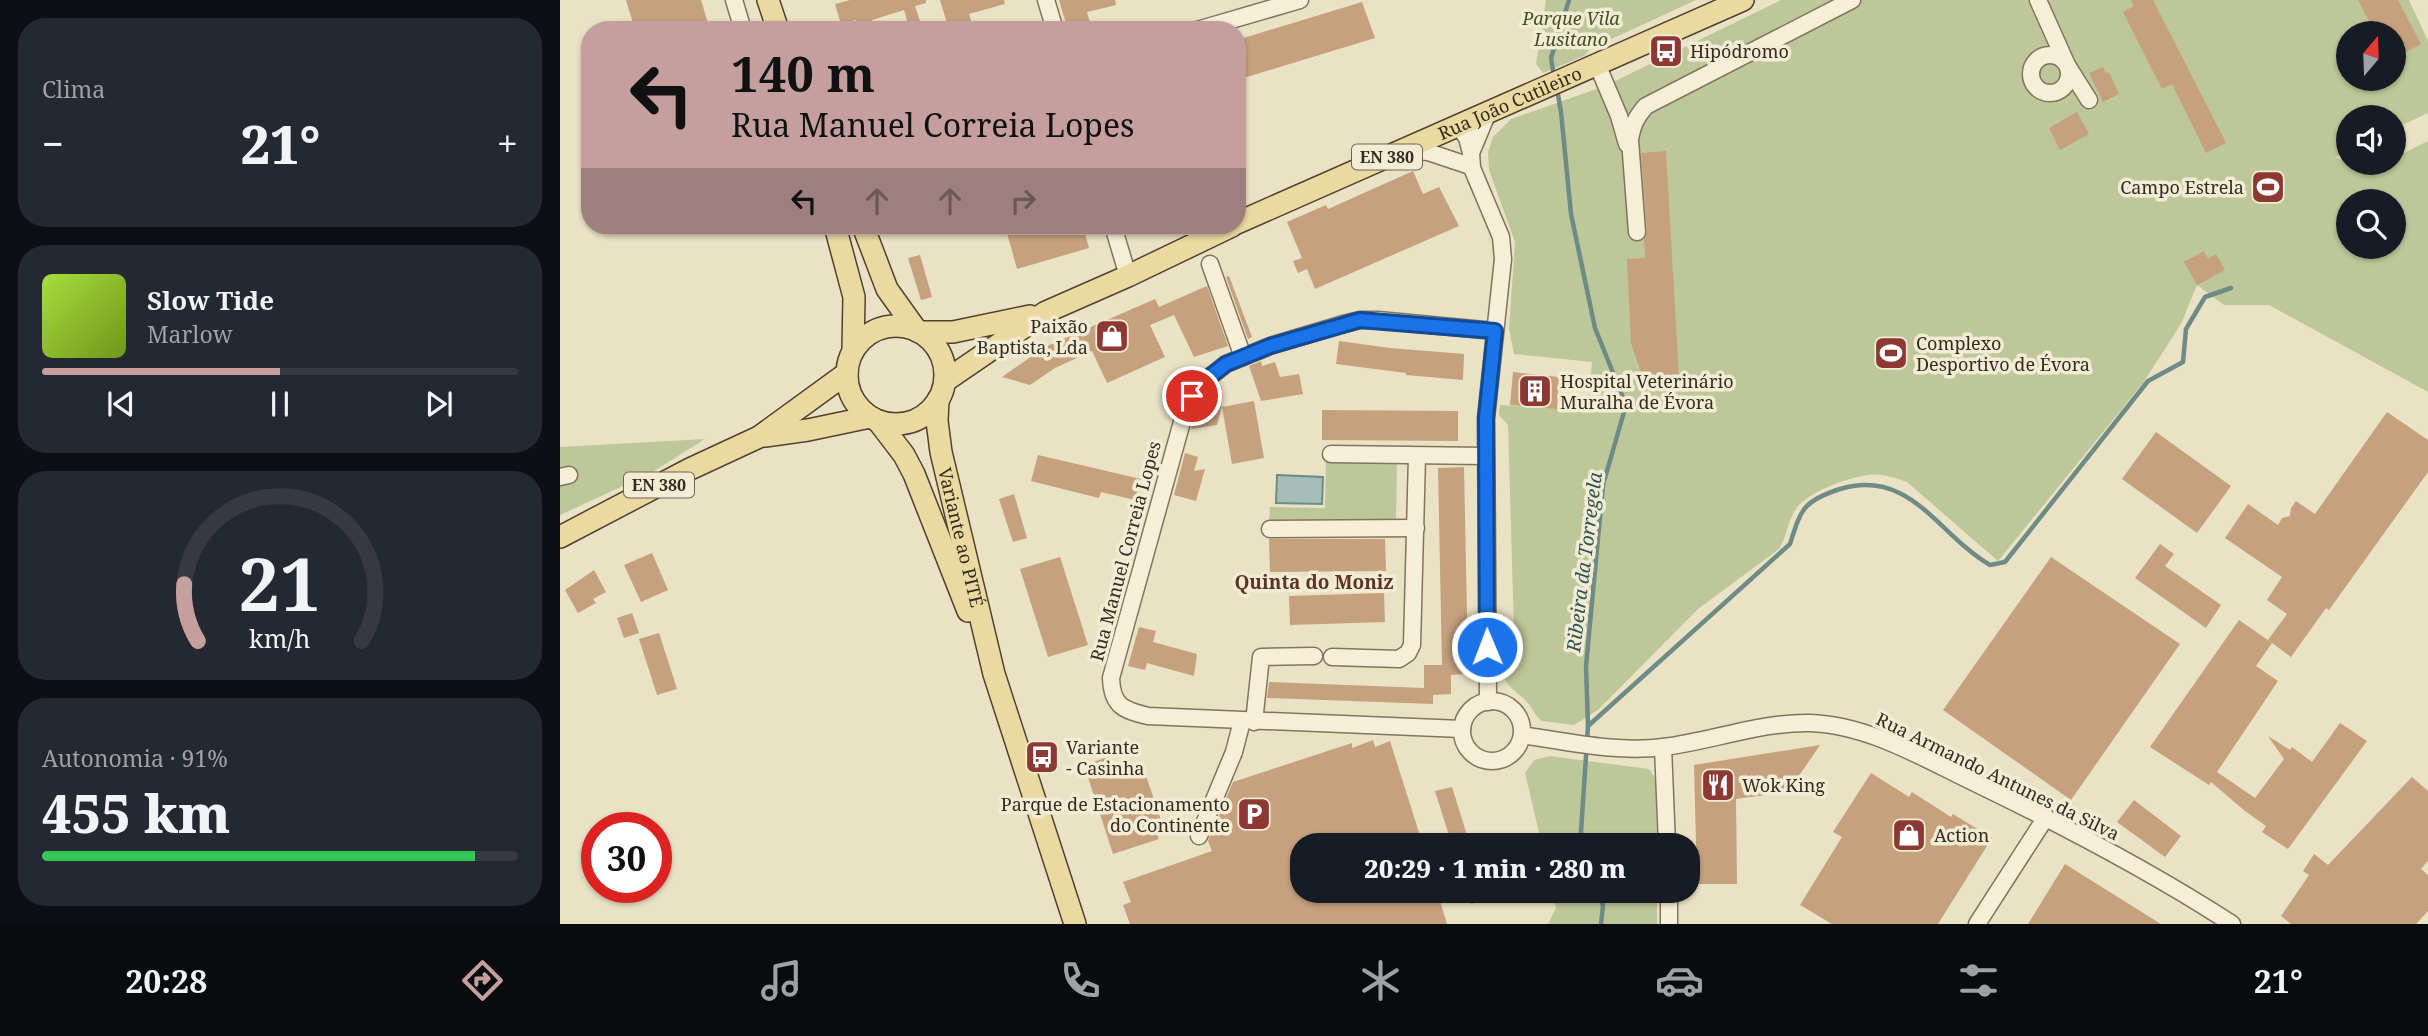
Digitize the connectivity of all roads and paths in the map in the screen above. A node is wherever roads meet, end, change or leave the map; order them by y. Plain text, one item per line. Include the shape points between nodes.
1 (734, 0) edge
2 (768, 0) edge
3 (781, 0) edge
4 (1046, 0) edge
5 (1300, 0) edge
6 (1743, 0) edge
7 (1852, 0) edge
8 (2038, 0) edge
9 (740, 21) edge
10 (775, 21) edge
11 (788, 21) edge
12 (1052, 21) edge
13 (1228, 21) edge
14 (1597, 64) junction
15 (2089, 100) dead end
16 (1615, 106) junction
17 (1646, 106) junction
18 (1488, 112) junction
19 (1458, 125) junction
20 (1403, 150) junction
21 (1630, 155) junction
22 (1470, 162) junction
23 (1246, 219) edge
24 (1637, 232) dead end
25 (838, 235) edge
26 (866, 235) edge
27 (1116, 235) edge
28 (1213, 235) edge
29 (1210, 264) dead end
30 (1128, 276) junction
31 (1046, 312) junction
32 (918, 331) junction
33 (1495, 331) junction
34 (853, 350) junction
35 (1243, 357) junction
36 (846, 373) junction
37 (941, 390) junction
38 (874, 419) junction
39 (759, 437) junction
40 (1331, 454) dead end
41 (1417, 456) junction
42 (1485, 456) junction
43 (1270, 528) dead end
44 (1416, 528) junction
45 (560, 537) edge
46 (1314, 656) dead end
47 (1332, 657) dead end
48 (994, 674) junction
49 (1488, 702) junction
50 (1248, 722) junction
51 (1462, 729) junction
52 (1522, 736) junction
53 (1663, 747) junction
54 (2046, 817) junction
55 (1667, 833) edge
56 (1199, 836) dead end
57 (1068, 902) junction
58 (1669, 903) edge
59 (1075, 924) edge
60 (1088, 924) edge
61 (1669, 924) edge
62 (1977, 924) edge
63 (2232, 924) edge

1 - 9 street
2 - 10 main road
3 - 11 main road
4 - 12 street
5 - 13 street
6 - 14 main road, Rua João Cutileiro / EN 380
7 - 17 street
8 - 15 street via 2067,65
14 - 16 street
14 - 18 main road, Rua João Cutileiro / EN 380
16 - 17 street via 1637,110
16 - 21 street
17 - 21 street via 1632,126
18 - 19 main road, Rua João Cutileiro / EN 380
18 - 22 street
19 - 20 main road, Rua João Cutileiro / EN 380
19 - 22 street via 1453,140 1457,154
20 - 22 street
20 - 23 main road, Rua João Cutileiro / EN 380
21 - 24 street
22 - 33 street via 1501,237
25 - 34 main road via 855,297
26 - 32 main road via 887,289
27 - 30 street
28 - 30 main road
29 - 35 street
30 - 31 main road
31 - 32 main road via 953,332
31 - 37 main road
32 - 34 main road via 903,326 874,331
32 - 37 main road via 939,353 944,366
33 - 35 street, Rua Manuel Correia Lopes via 1360,320
33 - 42 street
34 - 36 main road
35 - 50 street, Rua Manuel Correia Lopes via 1215,371 1185,411 1111,690 1115,700 1133,713
36 - 38 main road via 852,398
36 - 39 main road, EN 380
37 - 38 main road via 929,411 918,419 892,424
37 - 48 main road, Variante ao PITÉ via 937,421 941,452
38 - 39 main road, EN 380
38 - 48 main road, Variante ao PITÉ via 914,474
39 - 45 main road, EN 380
40 - 41 street
41 - 42 street
41 - 44 street
42 - 49 street
43 - 44 street
44 - 47 street via 1414,634 1408,653 1399,659
46 - 50 street via 1261,657
48 - 57 main road, Variante ao PITÉ
49 - 51 street via 1473,708
49 - 52 street via 1509,706 1517,714
50 - 51 street
50 - 56 street
51 - 52 street via 1472,754 1484,760 1510,756
52 - 53 street, Rua Armando Antunes da Silva via 1634,749
53 - 54 street, Rua Armando Antunes da Silva via 1783,724 1845,727 1876,736
53 - 55 street
54 - 62 street
54 - 63 street, Rua Armando Antunes da Silva
57 - 59 main road, Variante ao PITÉ
57 - 60 street
58 - 61 street

